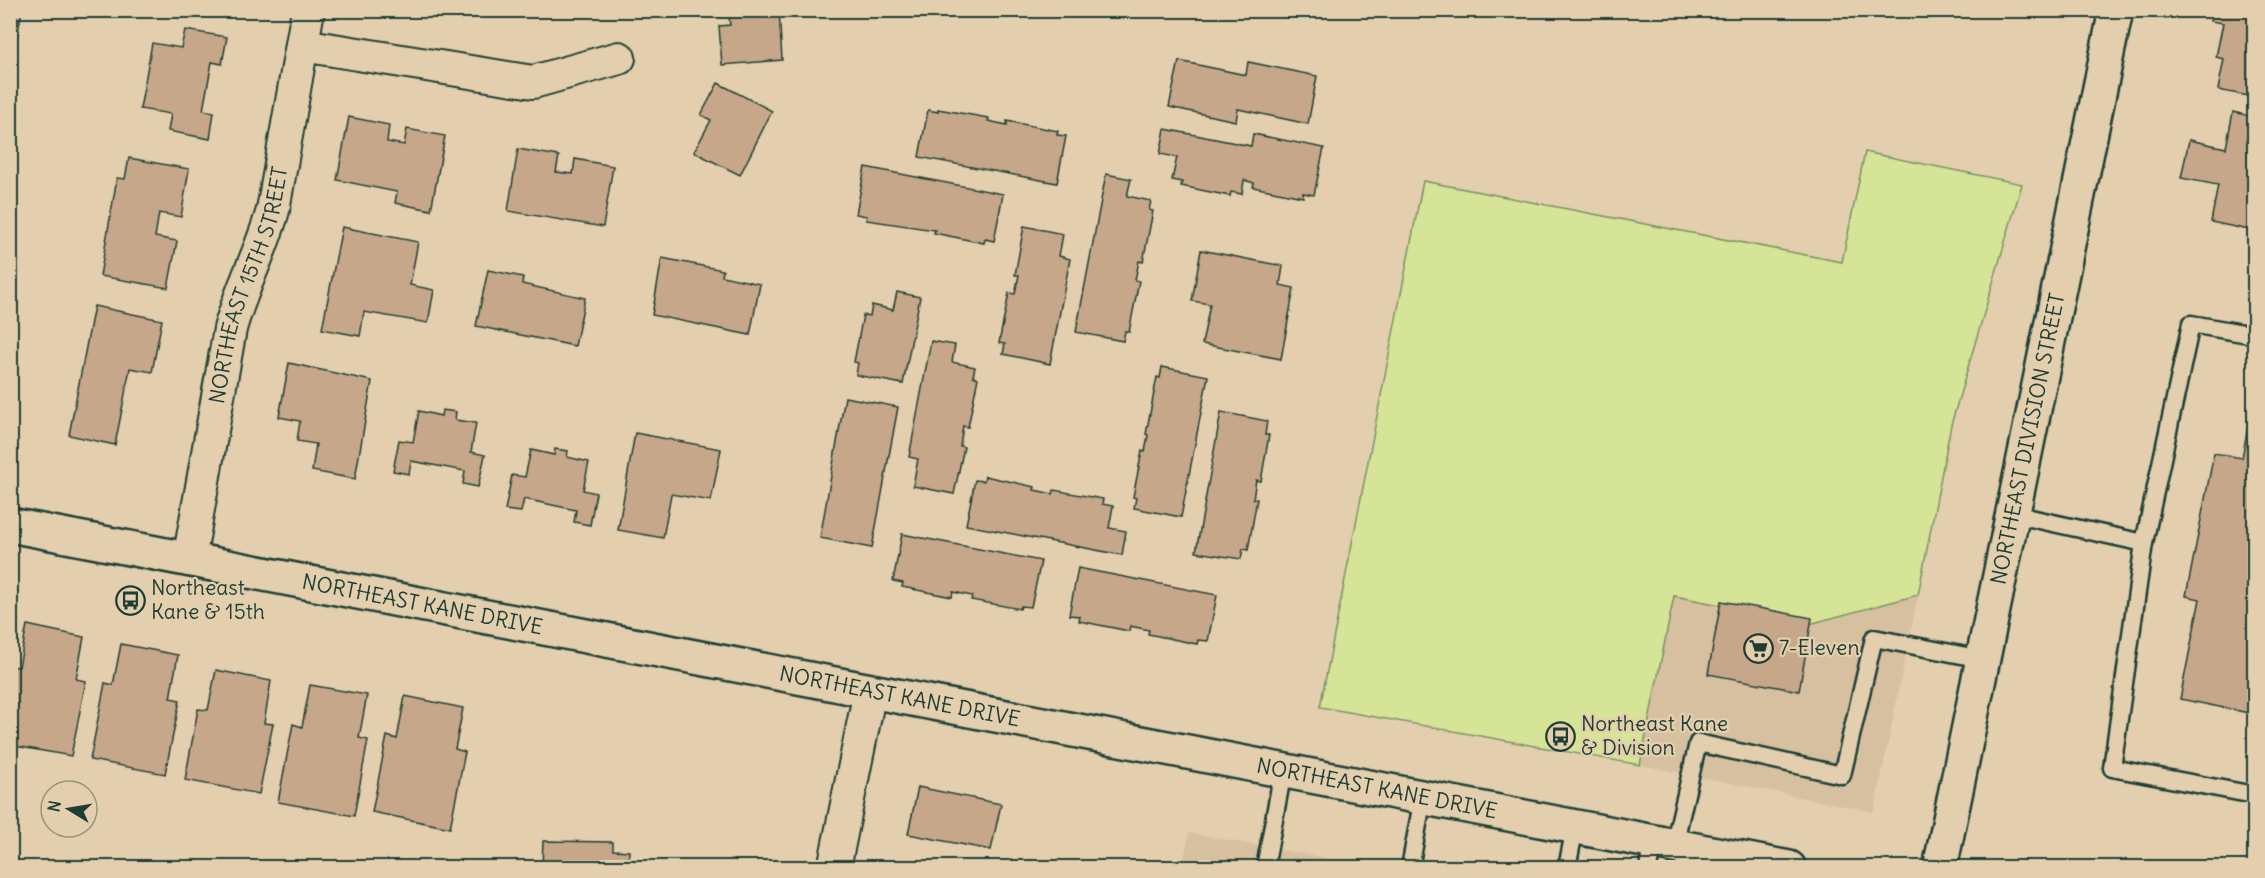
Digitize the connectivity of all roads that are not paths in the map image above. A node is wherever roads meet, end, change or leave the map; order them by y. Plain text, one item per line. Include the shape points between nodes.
1 (308, 10) edge
2 (2116, 10) edge
3 (302, 45) junction
4 (619, 57) dead end
5 (2254, 335) edge
6 (2012, 514) junction
7 (10, 525) edge
8 (2144, 543) junction
9 (189, 560) junction
10 (1982, 659) junction
11 (870, 691) junction
12 (1283, 771) junction
13 (2254, 795) edge
14 (1423, 797) junction
15 (1575, 826) junction
16 (1658, 851) edge
17 (834, 867) edge
18 (1266, 867) edge
19 (1410, 867) edge
20 (1567, 867) edge
21 (1789, 867) edge
22 (1940, 867) edge

1 - 3 street, NORTHEAST 15TH STREET
2 - 6 main road, NORTHEAST DIVISION STREET
3 - 4 street via 533,82
3 - 9 street, NORTHEAST 15TH STREET via 273,210 230,329
5 - 8 lane via 2191,324
6 - 8 lane
6 - 10 main road, NORTHEAST DIVISION STREET
7 - 9 main road, NORTHEAST KANE DRIVE
8 - 13 lane via 2112,768
9 - 11 main road, NORTHEAST KANE DRIVE
10 - 16 lane via 1874,638 1842,775 1698,744
10 - 22 main road, NORTHEAST DIVISION STREET
11 - 12 main road, NORTHEAST KANE DRIVE
11 - 17 street
12 - 14 main road, NORTHEAST KANE DRIVE
12 - 18 lane
14 - 15 main road, NORTHEAST KANE DRIVE
14 - 19 lane
15 - 16 main road, NORTHEAST KANE DRIVE
15 - 20 lane
16 - 21 main road, NORTHEAST KANE DRIVE

